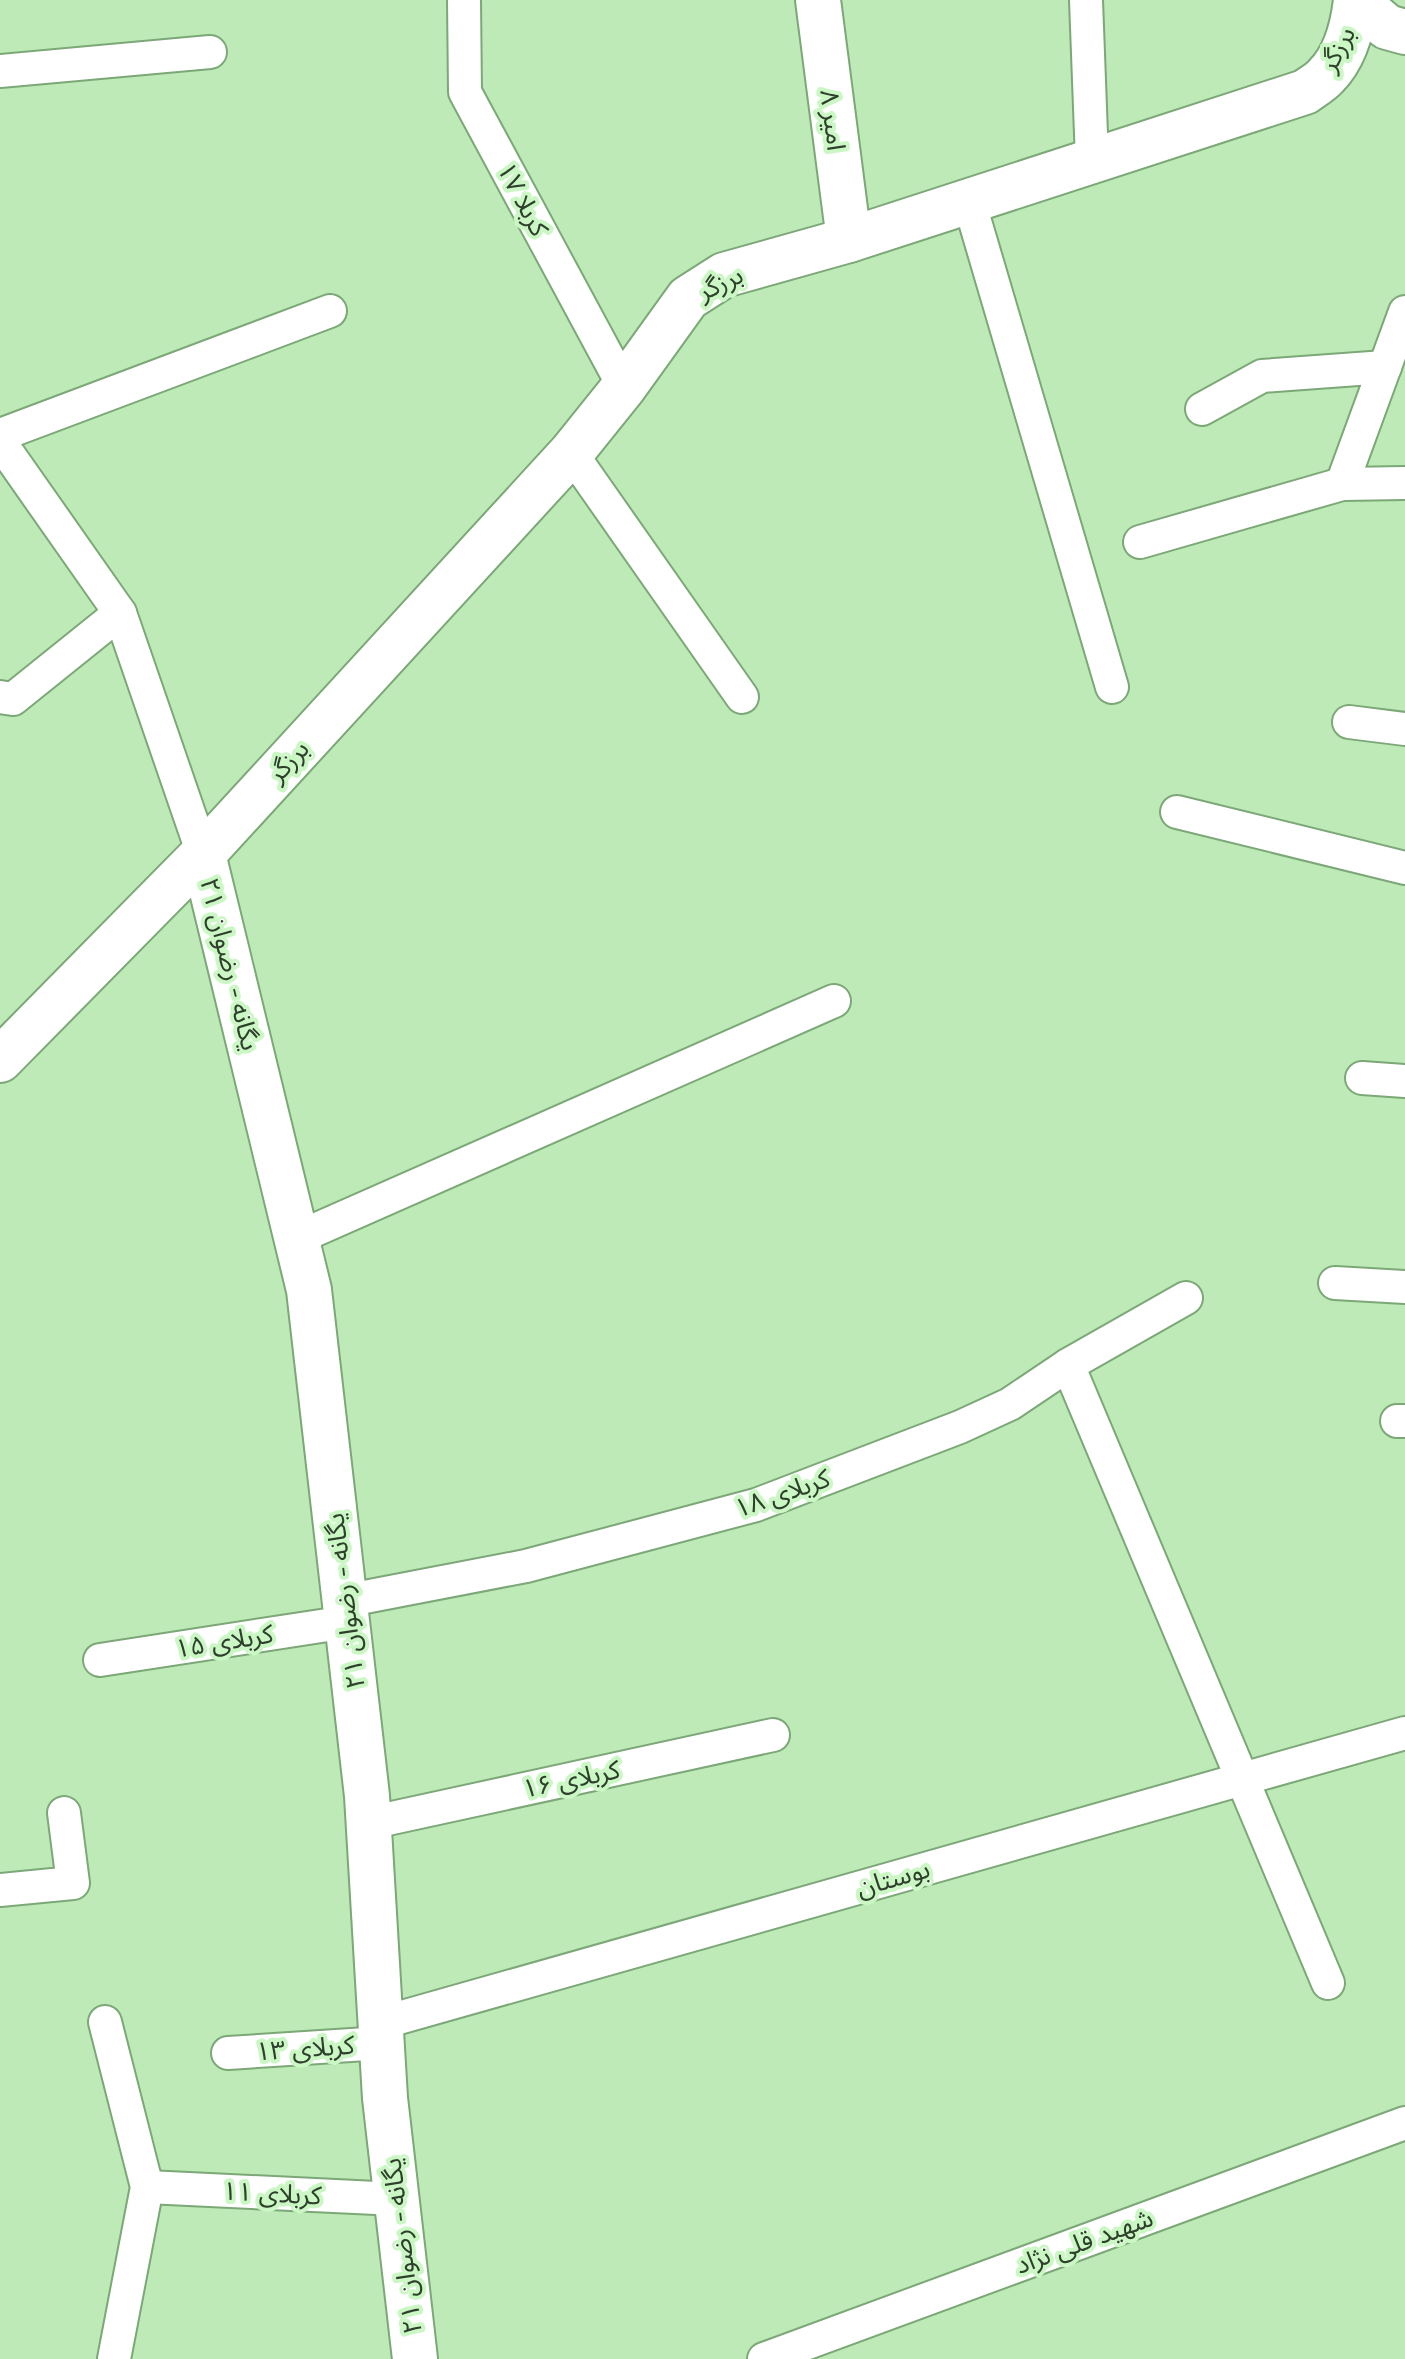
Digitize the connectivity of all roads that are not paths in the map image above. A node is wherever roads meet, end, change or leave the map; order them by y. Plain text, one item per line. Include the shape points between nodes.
1 (464, 0) edge
2 (818, 0) edge
3 (1086, 0) edge
4 (1356, 0) edge
5 (1405, 32) edge
6 (210, 52) dead end
7 (0, 71) edge
8 (1092, 161) junction
9 (969, 201) junction
10 (849, 240) junction
11 (330, 311) dead end
12 (1405, 312) edge
13 (1385, 367) junction
14 (624, 387) junction
15 (1202, 409) dead end
16 (0, 435) edge
17 (0, 442) edge
18 (571, 453) junction
19 (1405, 483) edge
20 (1342, 484) junction
21 (1140, 542) dead end
22 (120, 613) junction
23 (1112, 687) dead end
24 (0, 697) edge
25 (742, 697) dead end
26 (1349, 722) dead end
27 (1405, 729) edge
28 (1177, 812) dead end
29 (203, 854) junction
30 (1405, 868) edge
31 (834, 1001) dead end
32 (0, 1060) edge
33 (1362, 1078) dead end
34 (1405, 1081) edge
35 (297, 1238) junction
36 (1335, 1283) dead end
37 (1405, 1287) edge
38 (1186, 1298) dead end
39 (1068, 1365) junction
40 (346, 1611) junction
41 (100, 1660) dead end
42 (1405, 1733) edge
43 (773, 1735) dead end
44 (1242, 1779) junction
45 (64, 1813) dead end
46 (369, 1823) junction
47 (0, 1890) edge
48 (1328, 1983) dead end
49 (105, 2022) dead end
50 (381, 2033) junction
51 (228, 2053) dead end
52 (1405, 2123) edge
53 (147, 2187) junction
54 (397, 2199) junction
55 (114, 2359) edge
56 (415, 2359) edge
57 (764, 2359) edge

1 - 14 street, کربلا ۱۷ via 465,92
2 - 10 street, امیر ۸
3 - 8 street
4 - 5 street via 1387,27
4 - 8 street, برزگر via 1341,53 1326,76 1305,92
6 - 7 street
8 - 9 street, برزگر
9 - 10 street, برزگر
9 - 23 street
10 - 14 street, برزگر via 724,275 704,287 688,298
11 - 16 street
12 - 13 street
13 - 15 street via 1262,376
13 - 20 street
14 - 18 street, برزگر
17 - 22 street
18 - 25 street
18 - 29 street, برزگر
19 - 20 street
20 - 21 street
22 - 24 street via 13,699
22 - 29 street
26 - 27 street
28 - 30 street
29 - 32 street, برزگر
29 - 35 street, یگانه - رضوان ۲۱
31 - 35 street
33 - 34 street
35 - 40 street, یگانه - رضوان ۲۱ via 309,1290
36 - 37 street
38 - 39 street, کربلای ۱۸
39 - 40 street, کربلای ۱۸ via 1010,1404 960,1427 756,1505
39 - 44 street
40 - 41 street, کربلای ۱۵
40 - 46 street, یگانه - رضوان ۲۱
42 - 44 street, بوستان
43 - 46 street, کربلای ۱۶
44 - 48 street
44 - 50 street, بوستان
45 - 47 street via 73,1883
46 - 50 street, یگانه - رضوان ۲۱
49 - 53 street
50 - 51 street, کربلای ۱۳
50 - 54 street, یگانه - رضوان ۲۱
52 - 57 street, شهید قلی نژاد
53 - 54 street, کربلای ۱۱
53 - 55 street
54 - 56 street, یگانه - رضوان ۲۱

